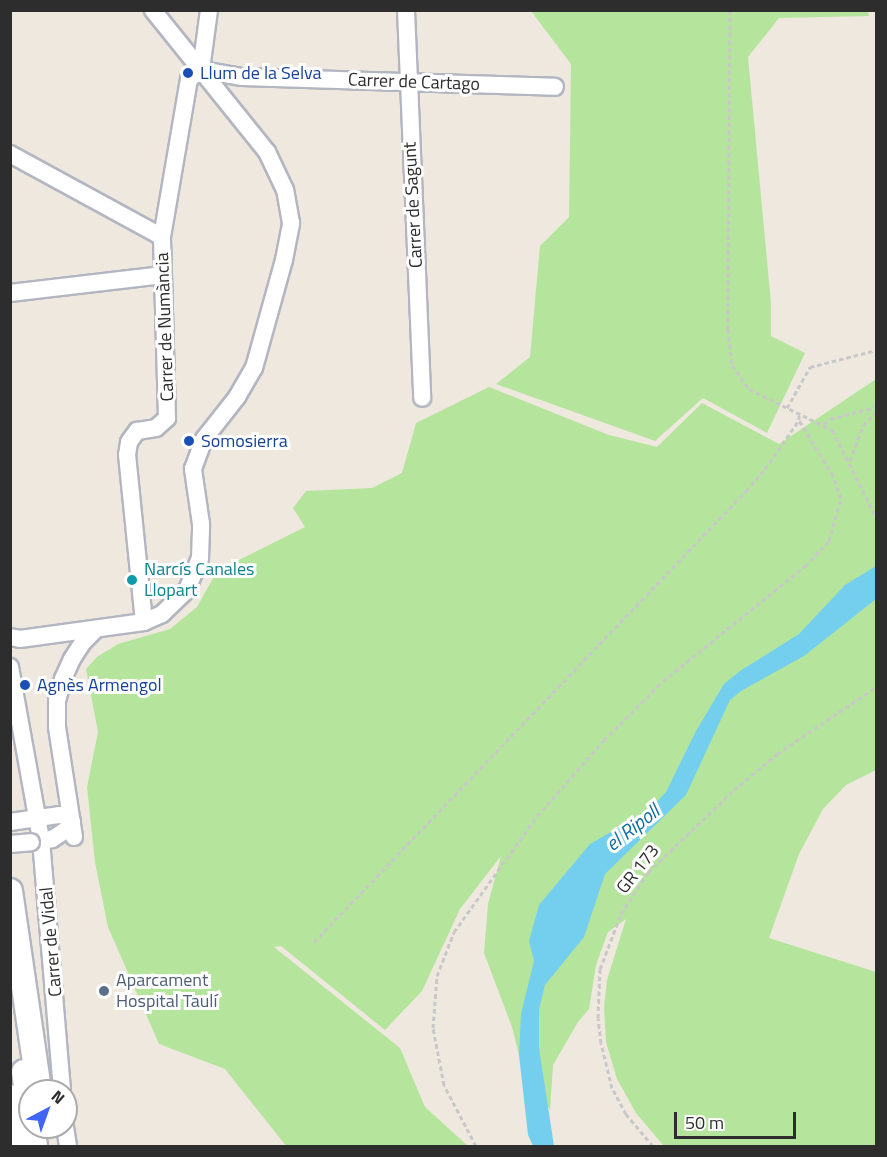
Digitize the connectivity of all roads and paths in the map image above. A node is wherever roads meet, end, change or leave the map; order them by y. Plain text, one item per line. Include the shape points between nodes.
1 (153, 10) edge
2 (209, 10) edge
3 (406, 10) edge
4 (729, 10) edge
5 (201, 70) junction
6 (408, 81) junction
7 (555, 87) dead end
8 (10, 154) edge
9 (162, 237) junction
10 (163, 275) junction
11 (10, 293) edge
12 (876, 350) edge
13 (422, 398) dead end
14 (876, 407) edge
15 (787, 408) junction
16 (876, 413) edge
17 (799, 414) junction
18 (799, 420) junction
19 (824, 424) junction
20 (850, 461) junction
21 (876, 517) edge
22 (144, 622) junction
23 (96, 629) junction
24 (10, 637) edge
25 (10, 668) edge
26 (876, 687) edge
27 (25, 820) edge
28 (73, 830) junction
29 (36, 841) junction
30 (10, 844) edge
31 (10, 891) edge
32 (314, 942) dead end
33 (10, 984) edge
34 (37, 1079) edge
35 (61, 1079) edge
36 (16, 1107) edge
37 (20, 1146) edge
38 (476, 1146) edge
39 (654, 1146) edge

1 - 5 street
2 - 5 street
3 - 6 street, Carrer de Sagunt
4 - 15 path via 729,346 732,365 749,389
5 - 6 street, Carrer de Cartago via 242,76
5 - 9 street, Carrer de Numància via 189,79
5 - 22 street via 267,153 285,190 291,223 254,368 204,439 194,469 201,524 197,568 177,602
6 - 7 street, Carrer de Cartago
6 - 13 street, Carrer de Sagunt
8 - 9 street
9 - 10 street, Carrer de Numància
10 - 11 street
10 - 22 street, Carrer de Numància via 167,418 156,428 137,431 127,454
12 - 15 path via 810,367
14 - 19 path via 830,418
15 - 17 path
16 - 20 path via 863,425
17 - 18 path
17 - 19 path
18 - 32 path via 746,491
18 - 38 path via 833,476 841,498 829,541 805,567 663,681 604,740 537,816 454,932 437,976 433,1028 444,1084
19 - 20 path via 838,438
20 - 21 path
22 - 23 street
23 - 24 street
23 - 28 street via 72,659 57,701 57,727
25 - 27 street, Carrer de Vidal via 34,793
26 - 39 path, GR 173 via 777,754 734,790 648,872 621,914 600,969 601,1043 612,1088 626,1114
27 - 28 street via 67,816
27 - 29 street, Carrer de Vidal
28 - 29 street
29 - 30 street, bridge
29 - 35 street, Carrer de Vidal
31 - 34 street
33 - 36 street
36 - 37 street

